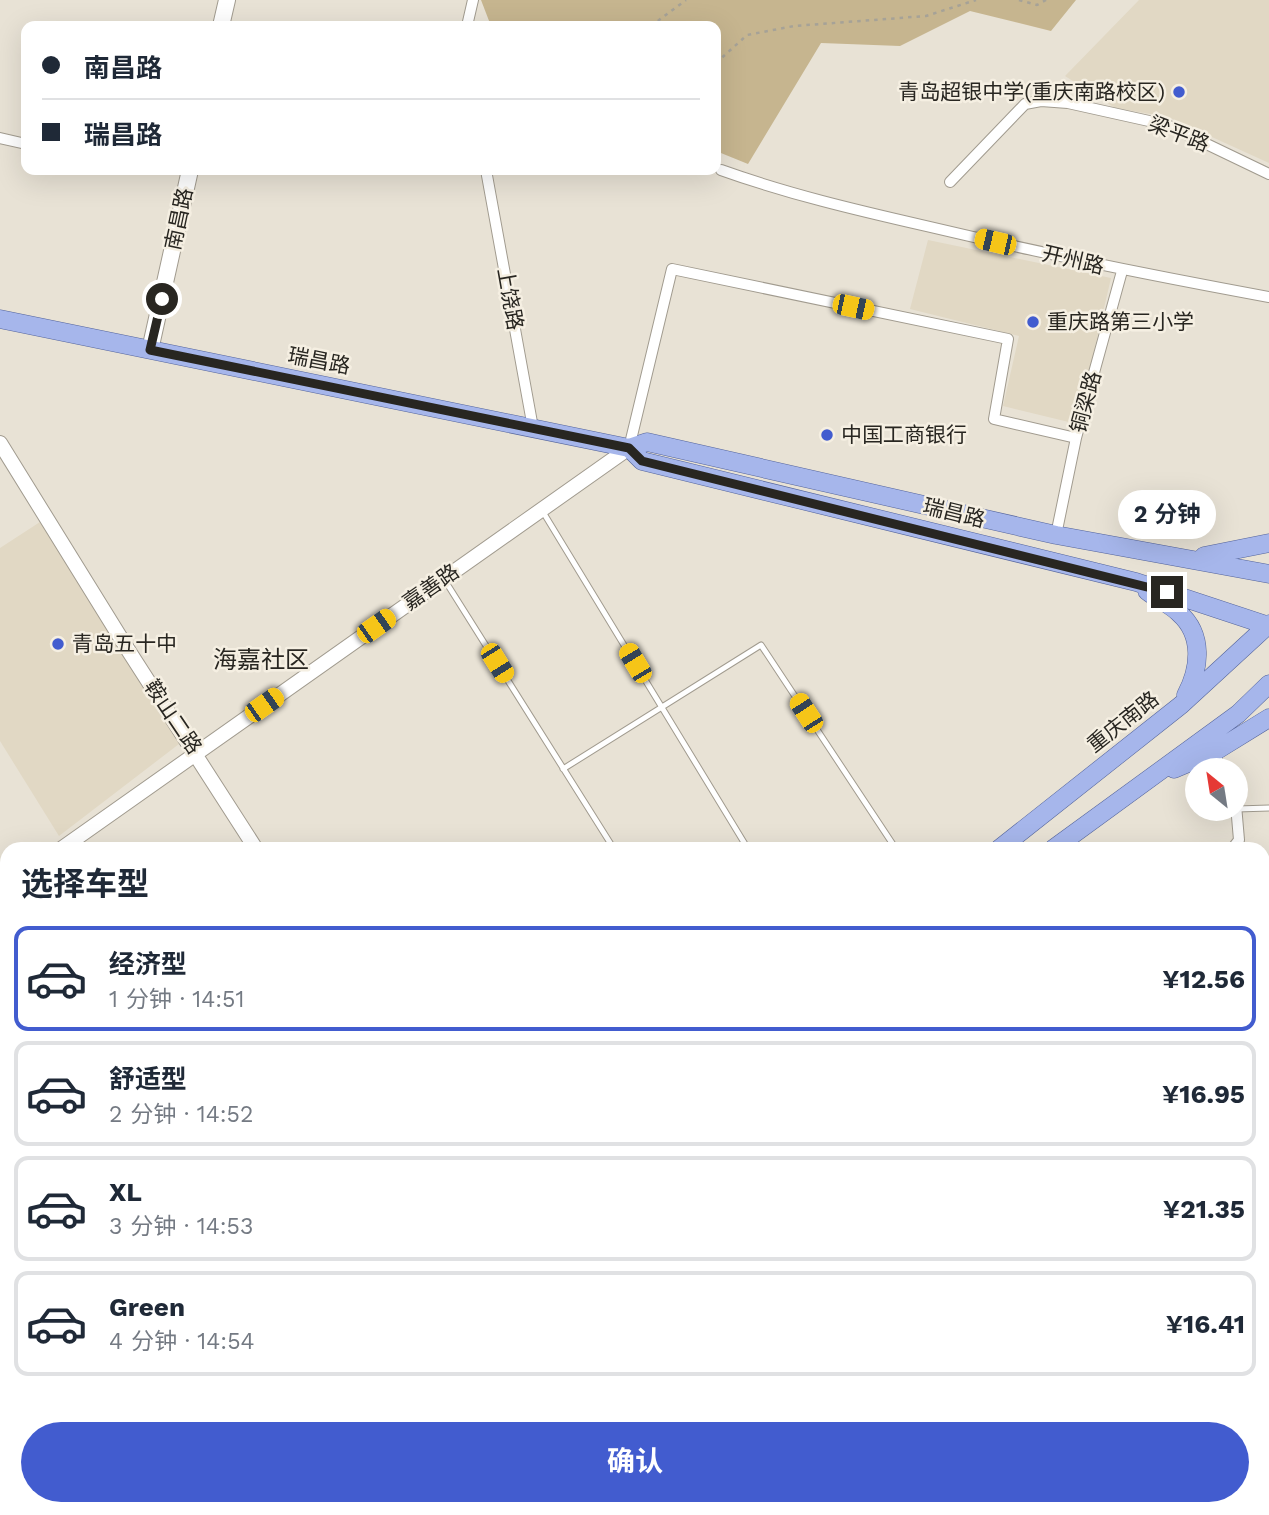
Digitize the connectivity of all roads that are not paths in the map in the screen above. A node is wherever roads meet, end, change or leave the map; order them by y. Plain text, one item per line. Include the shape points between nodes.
1 (227, 0) edge
2 (472, 0) edge
3 (222, 21) edge
4 (468, 21) edge
5 (0, 138) edge
6 (21, 143) edge
7 (721, 170) dead end
8 (1269, 174) edge
9 (189, 175) edge
10 (487, 175) edge
11 (950, 183) dead end
12 (1122, 271) junction
13 (1269, 298) edge
14 (0, 320) edge
15 (150, 350) junction
16 (533, 428) junction
17 (1076, 438) junction
18 (0, 443) edge
19 (629, 448) junction
20 (541, 510) junction
21 (1056, 535) junction
22 (1269, 543) edge
23 (1192, 558) junction
24 (1269, 573) edge
25 (444, 578) junction
26 (1136, 582) junction
27 (1269, 625) edge
28 (1269, 684) edge
29 (1181, 705) junction
30 (662, 707) junction
31 (1269, 718) edge
32 (1214, 752) junction
33 (197, 753) junction
34 (1216, 758) edge
35 (563, 769) junction
36 (1142, 784) junction
37 (1248, 807) edge
38 (1269, 808) edge
39 (1237, 821) edge
40 (71, 842) edge
41 (252, 842) edge
42 (610, 842) edge
43 (744, 842) edge
44 (892, 842) edge
45 (1008, 842) edge
46 (1063, 842) edge
47 (1237, 842) edge

1 - 3 main road
2 - 4 street
5 - 6 street
7 - 12 street, 开州路 via 801,197
8 - 11 street, 梁平路 via 1167,125 1041,100 1025,104
9 - 15 main road, 南昌路
10 - 16 street, 上饶路
12 - 13 street, 开州路
12 - 17 street, 铜梁路
14 - 15 main road, 瑞昌路
15 - 16 main road, 瑞昌路
16 - 19 main road, 瑞昌路
17 - 19 street via 994,419 1008,339 673,269
17 - 21 street, 铜梁路
18 - 33 street, 鞍山二路
19 - 20 street, 嘉善路
19 - 21 main road, 瑞昌路 via 647,442
19 - 26 main road, 瑞昌路 via 642,461
20 - 25 street, 嘉善路
20 - 30 lane
21 - 23 main road, 瑞昌路
22 - 23 main road
23 - 24 main road, 瑞昌路
25 - 33 street, 嘉善路
25 - 35 lane
26 - 27 main road, 瑞昌路
26 - 29 main road via 1179,612 1193,631 1198,661 1195,680
27 - 29 main road, 重庆南路
28 - 36 main road via 1238,714
29 - 45 main road, 重庆南路
30 - 35 lane
30 - 43 lane
30 - 44 lane via 761,645
31 - 32 main road
32 - 34 street
32 - 36 main road
33 - 40 street, 嘉善路
33 - 41 street, 鞍山二路
35 - 42 lane
36 - 46 main road
37 - 38 lane
39 - 47 street

